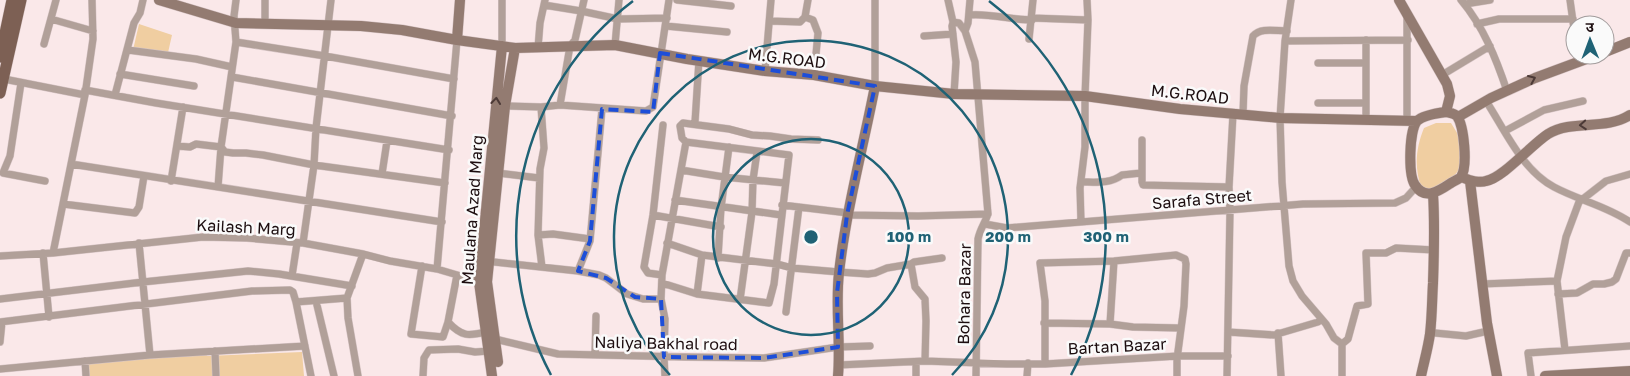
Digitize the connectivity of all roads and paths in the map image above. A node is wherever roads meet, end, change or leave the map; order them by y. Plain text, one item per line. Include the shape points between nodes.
1 (12, 0) edge
2 (21, 0) edge
3 (56, 0) edge
4 (92, 0) edge
5 (143, 0) edge
6 (159, 0) edge
7 (236, 0) edge
8 (265, 0) edge
9 (331, 0) edge
10 (460, 0) edge
11 (502, 0) edge
12 (584, 0) edge
13 (619, 0) edge
14 (669, 0) edge
15 (677, 0) edge
16 (771, 0) edge
17 (808, 0) edge
18 (875, 0) edge
19 (948, 0) edge
20 (970, 0) edge
21 (1033, 0) edge
22 (1087, 0) edge
23 (1291, 0) edge
24 (1399, 0) edge
25 (1490, 0) edge
26 (1570, 0) edge
27 (1463, 2) edge
28 (545, 3) edge
29 (731, 6) dead end
30 (581, 11) junction
31 (969, 14) junction
32 (1572, 15) edge
33 (1407, 16) junction
34 (805, 17) junction
35 (667, 18) junction
36 (51, 19) junction
37 (618, 19) junction
38 (1032, 19) junction
39 (1565, 19) edge
40 (770, 20) junction
41 (1088, 20) junction
42 (952, 22) junction
43 (236, 23) junction
44 (265, 23) junction
45 (328, 24) junction
46 (1477, 24) junction
47 (666, 26) junction
48 (93, 31) junction
49 (965, 31) junction
50 (727, 32) dead end
51 (1287, 32) junction
52 (953, 34) junction
53 (924, 36) dead end
54 (1029, 39) dead end
55 (457, 40) junction
56 (1366, 40) junction
57 (1408, 40) junction
58 (1285, 41) junction
59 (236, 42) junction
60 (1630, 42) edge
61 (44, 44) dead end
62 (615, 45) junction
63 (502, 46) junction
64 (570, 46) junction
65 (1490, 46) junction
66 (515, 48) junction
67 (538, 48) junction
68 (1615, 48) edge
69 (128, 50) junction
70 (660, 53) junction
71 (325, 56) junction
72 (0, 58) edge
73 (699, 60) junction
74 (1318, 63) dead end
75 (1366, 63) junction
76 (1565, 65) edge
77 (232, 67) junction
78 (765, 71) junction
79 (120, 74) junction
80 (814, 75) junction
81 (1442, 75) junction
82 (232, 77) junction
83 (4, 79) junction
84 (454, 79) junction
85 (21, 83) junction
86 (194, 86) dead end
87 (875, 86) junction
88 (320, 91) junction
89 (1507, 91) junction
90 (85, 92) junction
91 (0, 93) edge
92 (954, 94) junction
93 (977, 95) junction
94 (114, 96) junction
95 (1085, 96) junction
96 (1486, 101) junction
97 (1583, 101) dead end
98 (1318, 103) dead end
99 (1366, 103) junction
100 (560, 105) junction
101 (505, 106) junction
102 (183, 107) junction
103 (541, 107) junction
104 (602, 109) junction
105 (1446, 112) junction
106 (226, 114) junction
107 (1238, 114) junction
108 (452, 116) junction
109 (1630, 116) edge
110 (1458, 117) junction
111 (1280, 118) junction
112 (1366, 119) junction
113 (1412, 121) junction
114 (693, 124) junction
115 (663, 125) dead end
116 (316, 128) junction
117 (1505, 131) junction
118 (818, 140) dead end
119 (1142, 140) dead end
120 (387, 141) junction
121 (686, 142) junction
122 (177, 146) junction
123 (729, 146) junction
124 (220, 148) junction
125 (449, 150) junction
126 (757, 152) junction
127 (1521, 156) junction
128 (71, 164) junction
129 (314, 164) junction
130 (681, 170) junction
131 (498, 173) junction
132 (1142, 173) junction
133 (382, 174) junction
134 (1630, 174) edge
135 (144, 176) junction
136 (724, 177) junction
137 (539, 178) junction
138 (1465, 179) junction
139 (753, 180) junction
140 (45, 181) dead end
141 (171, 181) junction
142 (1081, 182) junction
143 (445, 183) junction
144 (785, 183) junction
145 (218, 187) junction
146 (1229, 187) junction
147 (1416, 187) junction
148 (1433, 194) junction
149 (675, 200) junction
150 (1581, 200) junction
151 (309, 202) junction
152 (63, 204) junction
153 (782, 205) junction
154 (1284, 206) junction
155 (799, 207) junction
156 (721, 208) junction
157 (1230, 211) junction
158 (752, 212) junction
159 (848, 214) junction
160 (988, 214) junction
161 (653, 215) junction
162 (781, 215) junction
163 (1434, 217) junction
164 (673, 219) junction
165 (442, 222) junction
166 (1081, 222) junction
167 (1630, 222) edge
168 (985, 224) junction
169 (721, 227) junction
170 (538, 234) junction
171 (590, 240) junction
172 (139, 243) junction
173 (300, 243) junction
174 (668, 243) junction
175 (1434, 250) junction
176 (1630, 252) edge
177 (42, 253) junction
178 (53, 253) junction
179 (363, 254) junction
180 (702, 255) junction
181 (0, 256) edge
182 (718, 258) junction
183 (942, 258) dead end
184 (485, 261) junction
185 (745, 261) junction
186 (1114, 261) junction
187 (777, 264) junction
188 (911, 264) junction
189 (422, 266) junction
190 (542, 267) junction
191 (792, 268) junction
192 (437, 269) junction
193 (578, 271) junction
194 (839, 272) junction
195 (457, 275) junction
196 (662, 275) junction
197 (292, 276) junction
198 (1557, 281) junction
199 (143, 282) junction
200 (483, 282) junction
201 (662, 283) junction
202 (1482, 284) junction
203 (352, 286) junction
204 (46, 293) junction
205 (697, 294) junction
206 (1558, 294) junction
207 (348, 298) junction
208 (0, 299) edge
209 (662, 299) junction
210 (740, 300) junction
211 (316, 301) junction
212 (296, 302) junction
213 (144, 304) junction
214 (786, 312) dead end
215 (596, 316) dead end
216 (49, 317) junction
217 (1321, 319) junction
218 (1, 322) edge
219 (448, 322) junction
220 (1044, 323) junction
221 (1110, 324) junction
222 (1180, 328) junction
223 (1488, 330) junction
224 (487, 332) junction
225 (1228, 332) junction
226 (1278, 333) junction
227 (1435, 333) junction
228 (495, 339) junction
229 (0, 342) edge
230 (1342, 344) junction
231 (305, 346) junction
232 (870, 346) dead end
233 (1630, 346) edge
234 (838, 347) junction
235 (1565, 350) junction
236 (489, 351) junction
237 (215, 352) junction
238 (150, 355) junction
239 (595, 355) junction
240 (1178, 356) junction
241 (1228, 356) junction
242 (664, 357) junction
243 (86, 361) junction
244 (925, 361) junction
245 (916, 362) junction
246 (976, 363) junction
247 (1028, 363) junction
248 (1045, 364) junction
249 (839, 365) junction
250 (0, 369) edge
251 (1630, 371) edge
252 (1630, 375) edge
253 (86, 376) edge
254 (216, 376) edge
255 (311, 376) edge
256 (334, 376) edge
257 (358, 376) edge
258 (423, 376) edge
259 (492, 376) edge
260 (499, 376) edge
261 (665, 376) edge
262 (838, 376) edge
263 (916, 376) edge
264 (976, 376) edge
265 (1027, 376) edge
266 (1177, 376) edge
267 (1227, 376) edge
268 (1281, 376) edge
269 (1342, 376) edge
270 (1421, 376) edge
271 (1428, 376) edge
272 (1497, 376) edge
273 (1531, 376) edge
274 (1545, 376) edge
275 (1621, 376) edge

1 - 72 main road
2 - 83 main road
3 - 36 street
4 - 48 street
5 - 69 street
6 - 43 main road, M.G.ROAD
7 - 43 street
8 - 44 street
9 - 45 street
10 - 55 main road
11 - 63 street
12 - 30 street
13 - 37 street
14 - 35 street
15 - 29 street
16 - 40 street
17 - 34 street
18 - 87 street
19 - 42 street
20 - 31 street
21 - 38 street
22 - 41 street
23 - 51 street
24 - 33 main road
25 - 27 street
26 - 32 street
27 - 46 street
28 - 30 street
28 - 67 street
30 - 37 street
30 - 64 street via 575,40
31 - 38 street
31 - 49 street
33 - 57 street
33 - 81 main road
34 - 40 street via 800,22
34 - 80 street via 813,20 818,33
35 - 37 street
35 - 47 street
36 - 48 street
36 - 61 street
37 - 62 street
38 - 41 street
38 - 54 street
39 - 46 street via 1499,20
40 - 78 street
41 - 95 street
42 - 49 street
42 - 52 street
43 - 44 main road, M.G.ROAD
43 - 59 street
44 - 45 main road, M.G.ROAD
45 - 55 main road, M.G.ROAD via 402,30
45 - 71 street
46 - 65 street
47 - 50 street
47 - 70 street
48 - 90 street
49 - 93 street via 975,62
51 - 58 street
51 - 107 street via 1264,30 1253,36
52 - 53 street
52 - 92 street via 956,62
55 - 63 main road, M.G.ROAD
55 - 84 street
56 - 57 street
56 - 58 street
56 - 75 street
57 - 113 street
58 - 111 street
59 - 71 street
59 - 77 street
60 - 68 main road
62 - 64 main road, M.G.ROAD
62 - 70 main road, M.G.ROAD
63 - 66 main road, M.G.ROAD
184 -> 63 main road, Maulana Azad Marg
64 - 67 main road, M.G.ROAD
64 - 100 street
65 - 81 street
65 - 89 street
66 - 67 main road, M.G.ROAD
66 - 101 main road, Maulana Azad Marg
69 - 77 street
69 - 79 street
70 - 73 main road, M.G.ROAD
70 - 104 street via 653,108 646,111
71 - 84 street
71 - 88 street
73 - 78 main road, M.G.ROAD
73 - 114 street
74 - 75 street
75 - 99 street
89 -> 76 main road
77 - 82 street
78 - 80 main road, M.G.ROAD
79 - 86 street
79 - 94 street
80 - 87 main road, M.G.ROAD
81 - 105 main road via 1450,96
82 - 88 street
82 - 106 street
83 - 85 street
83 - 91 main road
84 - 108 street
85 - 90 street
85 - 140 street via 10,156 3,173
87 - 92 main road, M.G.ROAD
87 - 159 main road
88 - 108 street
88 - 116 street
89 - 96 main road
90 - 94 street
90 - 128 street
92 - 93 main road, M.G.ROAD
93 - 95 main road, M.G.ROAD
93 - 160 street
94 - 102 street
95 - 107 main road, M.G.ROAD
95 - 142 street
96 - 110 main road
96 - 117 street
97 - 117 street via 1544,110
98 - 99 street
99 - 112 street
100 - 103 street
100 - 104 street
101 - 103 street
101 - 131 main road, Maulana Azad Marg
102 - 106 street
102 - 122 street
103 - 137 street via 544,148
104 - 171 street
105 - 110 main road
105 - 113 main road
106 - 116 street
106 - 124 street
107 - 111 main road, M.G.ROAD
107 - 146 street
108 - 125 street
109 -> 127 main road via 1603,124 1566,127 1548,134
110 - 138 main road via 1463,135
111 - 112 main road, M.G.ROAD
111 - 154 street
112 - 113 main road, M.G.ROAD
113 - 147 main road via 1412,181
114 - 118 street via 752,135
114 - 121 street via 683,123 680,126
115 - 161 street
116 - 120 street
116 - 129 street
117 - 127 street
119 - 132 street
120 - 125 street
120 - 133 street
121 - 123 street
121 - 130 street
122 - 124 street via 196,144
122 - 141 street
123 - 126 street
123 - 136 street
124 - 129 street via 233,154 254,154
124 - 145 street
125 - 143 street
126 - 139 street
126 - 144 street via 789,154
127 - 138 main road via 1487,182
127 - 150 street via 1552,186
128 - 135 street
128 - 152 street
129 - 133 street
129 - 151 street
130 - 136 street
130 - 149 street
131 - 137 street
131 - 184 main road, Maulana Azad Marg
132 - 142 street via 1122,175 1112,181
132 - 146 street via 1142,184 1146,186
133 - 143 street
134 - 150 street via 1606,181
135 - 141 street
135 - 152 street via 135,213
136 - 139 street
136 - 156 street
137 - 170 street
138 - 148 main road
138 - 202 main road
139 - 144 street
139 - 158 street
141 - 145 street
142 - 166 street
143 - 165 street
144 - 153 street
145 - 151 street
146 - 157 street
147 - 148 main road via 1424,193
147 - 154 street, Sarafa Street via 1406,198 1395,203
148 - 163 main road
149 - 156 street
149 - 164 street
150 - 167 street
150 - 198 street via 1566,237
151 - 165 street
151 - 173 street
152 - 178 street
153 - 155 street
153 - 162 street
154 - 157 street, Sarafa Street
154 - 217 street via 1293,281
155 - 159 street
155 - 191 street
156 - 158 street
156 - 169 street
157 - 166 street, Sarafa Street
157 - 225 street
158 - 162 street
158 - 185 street
159 - 160 street
159 - 194 main road
160 - 168 street, Bohara Bazar
161 - 164 street
161 - 196 street via 644,267 648,273
162 - 187 street
163 - 175 main road
163 - 227 main road via 1438,225 1440,250
164 - 169 street
164 - 174 street
165 - 192 street
166 - 168 street, Sarafa Street via 1007,228
168 - 246 street, Bohara Bazar via 978,239
169 - 182 street
170 - 171 street
170 - 190 street
171 - 193 street
172 - 173 street, Kailash Marg via 203,237
172 - 178 street, Kailash Marg
172 - 199 street
173 - 179 street, Kailash Marg
173 - 197 street
174 - 180 street
174 - 196 street
175 - 230 street via 1396,248 1386,253 1366,253 1368,304 1356,306 1348,339
175 - 270 main road via 1430,333
176 - 206 street via 1626,253 1612,282 1593,284 1577,293
177 - 178 street, Kailash Marg
177 - 181 street, Kailash Marg
177 - 204 street
179 - 189 street, Kailash Marg
179 - 203 street
180 - 182 street
180 - 205 street
182 - 185 street
183 - 188 street
184 - 190 street
184 - 200 main road, Maulana Azad Marg
185 - 187 street
185 - 210 street
186 - 220 street via 1040,263
186 - 221 street
186 - 222 street via 1176,255 1184,259 1184,306
187 - 191 street
187 - 210 street via 769,303
188 - 194 street via 868,274
188 - 244 street via 915,287 924,299
189 - 192 street, Kailash Marg
189 - 219 street via 412,334 443,337
190 - 193 street
191 - 194 street
191 - 214 street
192 - 195 street, Kailash Marg
193 - 209 street via 606,278 635,297
194 - 234 main road
195 - 200 street, Kailash Marg
195 - 219 street
196 - 201 street
197 - 199 street via 248,271
197 - 203 street
198 - 202 street
198 - 206 street
199 - 204 street
199 - 213 street
200 - 224 main road, Maulana Azad Marg
200 - 228 main road, Maulana Azad Marg
201 - 205 street
201 - 209 street
202 - 223 main road
203 - 207 street
204 - 208 street
204 - 216 street
205 - 210 street
206 - 235 street
207 - 211 street
207 - 257 street
209 - 242 street
211 - 212 street
211 - 256 street
212 - 213 street via 290,290 252,291
212 - 231 street
213 - 216 street
213 - 238 street
215 - 239 street
216 - 218 street
217 - 226 street
217 - 230 street
218 - 229 street
219 - 224 street via 468,336
220 - 221 street
220 - 248 street
221 - 222 street
222 - 240 street
223 - 227 street via 1466,336
223 - 272 main road
224 - 236 main road, Maulana Azad Marg
225 - 226 street
225 - 241 street
226 - 268 street
227 - 271 main road
228 - 239 street, Naliya Bakhal road via 558,354
228 - 260 main road, Maulana Azad Marg
230 - 269 street
231 - 237 street
231 - 255 street
232 - 234 street, Naliya Bakhal road
233 - 235 street
234 - 242 street, Naliya Bakhal road via 764,358
234 - 249 main road
235 - 273 street via 1528,353
236 - 258 street via 429,350 424,358
236 - 259 main road, Maulana Azad Marg
237 - 238 street
237 - 254 street
238 - 243 street
239 - 242 street, Naliya Bakhal road
240 - 241 street, Bartan Bazar
240 - 248 street, Bartan Bazar
240 - 266 street
241 - 267 street
242 - 261 street
243 - 250 street
243 - 253 street
244 - 245 street, Bartan Bazar
244 - 246 street, Bartan Bazar
245 - 249 street, Bartan Bazar
245 - 263 street
246 - 247 street, Bartan Bazar
246 - 264 street, Bohara Bazar
247 - 248 street, Bartan Bazar
247 - 265 street
249 - 262 main road
251 - 274 main road
252 - 275 main road

